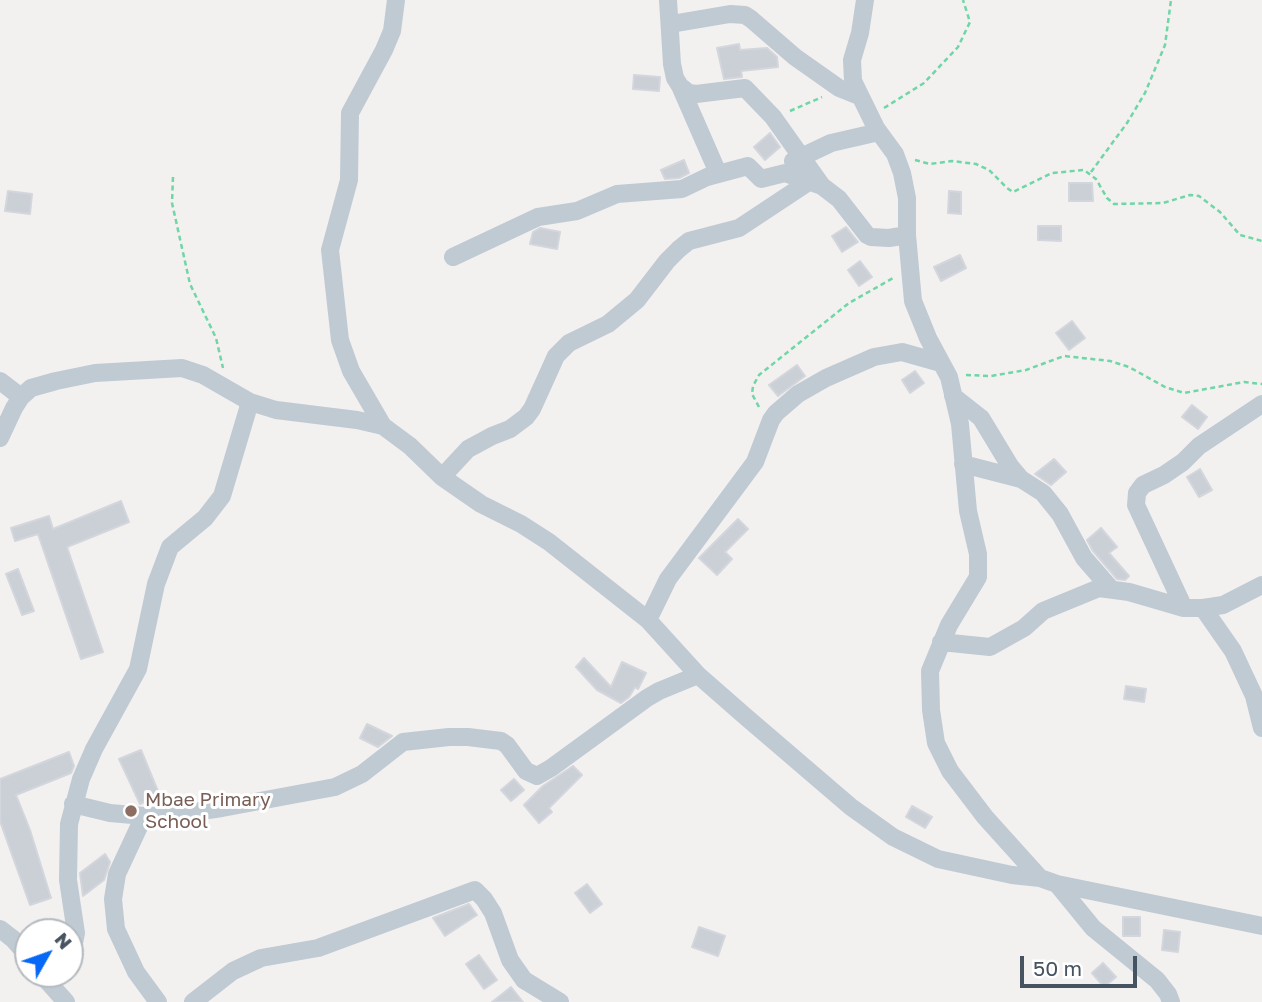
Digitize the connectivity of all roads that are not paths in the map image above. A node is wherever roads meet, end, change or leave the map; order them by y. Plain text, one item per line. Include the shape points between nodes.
1 (396, 0) edge
2 (668, 0) edge
3 (865, 0) edge
4 (671, 24) junction
5 (680, 86) junction
6 (859, 96) junction
7 (879, 132) junction
8 (802, 155) junction
9 (718, 173) junction
10 (775, 174) junction
11 (816, 183) junction
12 (907, 235) junction
13 (453, 257) dead end
14 (945, 370) junction
15 (0, 381) edge
16 (953, 396) junction
17 (21, 397) junction
18 (250, 402) junction
19 (1262, 404) edge
20 (383, 426) junction
21 (0, 438) edge
22 (963, 464) junction
23 (442, 477) junction
24 (1021, 479) junction
25 (1262, 585) edge
26 (1111, 589) junction
27 (1184, 608) junction
28 (1203, 608) junction
29 (648, 620) junction
30 (941, 642) junction
31 (698, 675) junction
32 (1262, 728) edge
33 (73, 804) junction
34 (144, 816) junction
35 (1049, 881) junction
36 (74, 918) edge
37 (1262, 926) edge
38 (0, 929) edge
39 (14, 940) edge
40 (54, 988) edge
41 (66, 1002) edge
42 (158, 1002) edge
43 (193, 1002) edge
44 (560, 1002) edge
45 (1171, 1002) edge

1 - 20 street via 384,50 349,113 349,180 330,250 340,341 351,371
2 - 4 street
3 - 6 street via 852,69
4 - 5 street via 672,64
4 - 6 street via 745,15 795,57 839,88
5 - 8 street via 696,94 745,88
5 - 9 street
6 - 7 street
7 - 8 street
7 - 12 street via 902,173
8 - 10 street
8 - 11 street
9 - 10 street via 748,166 761,179
9 - 13 street via 682,189 617,194 577,211 538,217
10 - 11 street
11 - 12 street via 839,199 867,235 877,239
11 - 23 street via 739,228 689,241 637,300 556,356 526,417 468,449
12 - 14 street via 913,301
14 - 16 street
14 - 29 street via 902,352 874,358 798,394 776,413 755,462 668,579
15 - 17 street
16 - 22 street
16 - 24 street via 981,418
17 - 18 street via 31,388 56,380 182,368
17 - 21 street
18 - 20 street via 276,411
18 - 33 street via 222,496 205,519 170,547 156,584 138,669 86,765
19 - 27 street via 1137,493 1136,505
20 - 23 street
22 - 24 street
22 - 30 street via 978,577
23 - 29 street via 550,542
24 - 26 street via 1043,493 1084,558
25 - 28 street via 1223,606
26 - 27 street
26 - 30 street via 1090,590 1051,607 990,648
27 - 28 street
28 - 32 street via 1233,651 1254,696
29 - 31 street
30 - 35 street via 930,671 936,743 950,771 985,817
31 - 34 street via 647,698 537,776 526,771 507,745 492,739 408,741 335,787 198,813
31 - 35 street via 824,786 892,837 938,859
33 - 34 street
33 - 36 street via 68,880
34 - 42 street via 117,874 114,909 116,929 136,972
35 - 37 street
35 - 45 street via 1093,928 1157,980
38 - 39 street
40 - 41 street
43 - 44 street via 233,971 261,958 318,948 475,890 493,913 510,960 524,980

